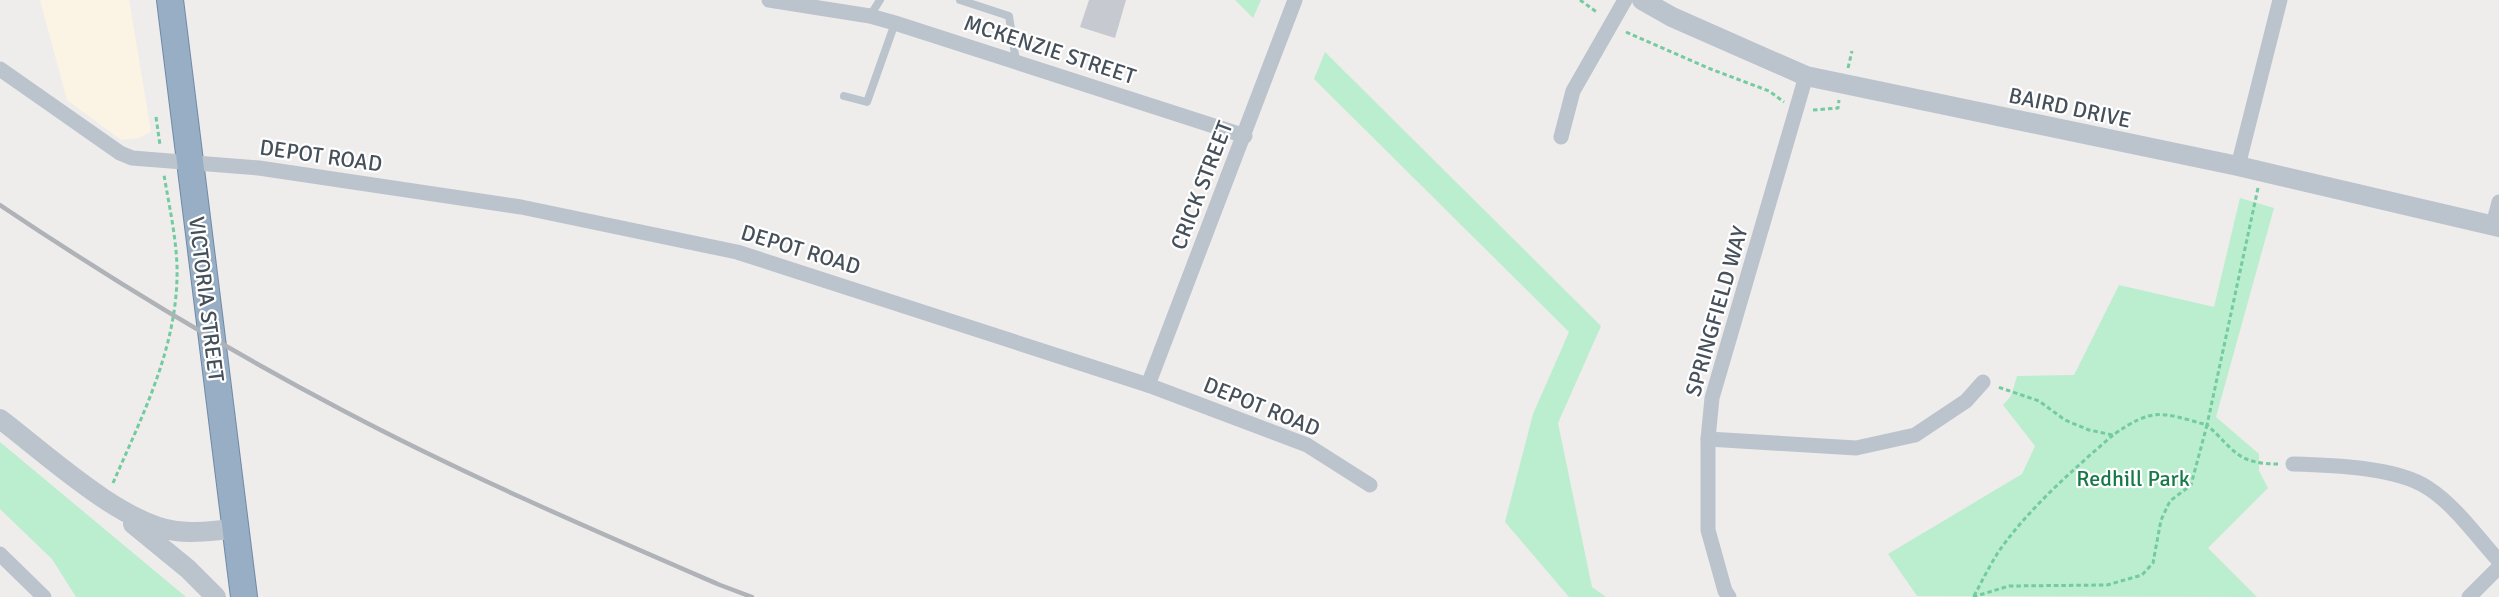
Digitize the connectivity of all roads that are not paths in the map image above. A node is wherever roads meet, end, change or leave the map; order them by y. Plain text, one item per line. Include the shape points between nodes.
1 (170, 0) edge
2 (769, 0) edge
3 (880, 0) edge
4 (960, 0) edge
5 (1295, 0) edge
6 (1625, 0) edge
7 (1642, 0) edge
8 (2280, 0) edge
9 (870, 16) junction
10 (895, 23) junction
11 (1016, 61) junction
12 (0, 69) edge
13 (1806, 76) junction
14 (844, 96) dead end
15 (1245, 136) junction
16 (1561, 137) dead end
17 (189, 162) junction
18 (2238, 166) junction
19 (2499, 202) edge
20 (2496, 226) edge
21 (1983, 382) road end
22 (1148, 385) junction
23 (0, 419) edge
24 (1708, 439) junction
25 (2293, 464) road end
26 (69, 473) junction
27 (1370, 485) dead end
28 (235, 529) junction
29 (0, 554) edge
30 (2499, 561) edge
31 (2499, 567) edge
32 (44, 597) edge
33 (216, 597) edge
34 (244, 597) edge
35 (1729, 597) edge
36 (2469, 597) edge

1 - 17 highway, VICTORIA STREET
2 - 9 street, MCKENZIE STREET
3 - 9 lane
4 - 11 lane via 1009,16
5 - 15 street, CRICK STREET
6 - 16 street via 1573,92
7 - 13 street, BAIRD DRIVE
8 - 18 street
9 - 10 street, MCKENZIE STREET
10 - 11 street, MCKENZIE STREET
10 - 14 lane via 867,102
11 - 15 street, MCKENZIE STREET
12 - 17 street, DEPOT ROAD via 120,153 132,158
13 - 18 street, BAIRD DRIVE
13 - 24 street, SPRINGFIELD WAY via 1712,398
15 - 22 street, CRICK STREET
17 - 22 street, DEPOT ROAD via 259,168 521,207 737,252
17 - 28 highway, VICTORIA STREET
18 - 20 street, BAIRD DRIVE
19 - 20 street
21 - 24 street via 1966,401 1916,435 1856,448
22 - 27 street, DEPOT ROAD via 1306,445
23 - 26 street
24 - 35 street, SPRINGFIELD WAY via 1708,530
25 - 30 street via 2397,474 2428,487
26 - 28 street via 137,519 156,527 177,532
26 - 33 street via 188,569
28 - 34 highway, VICTORIA STREET
29 - 32 street
31 - 36 street

